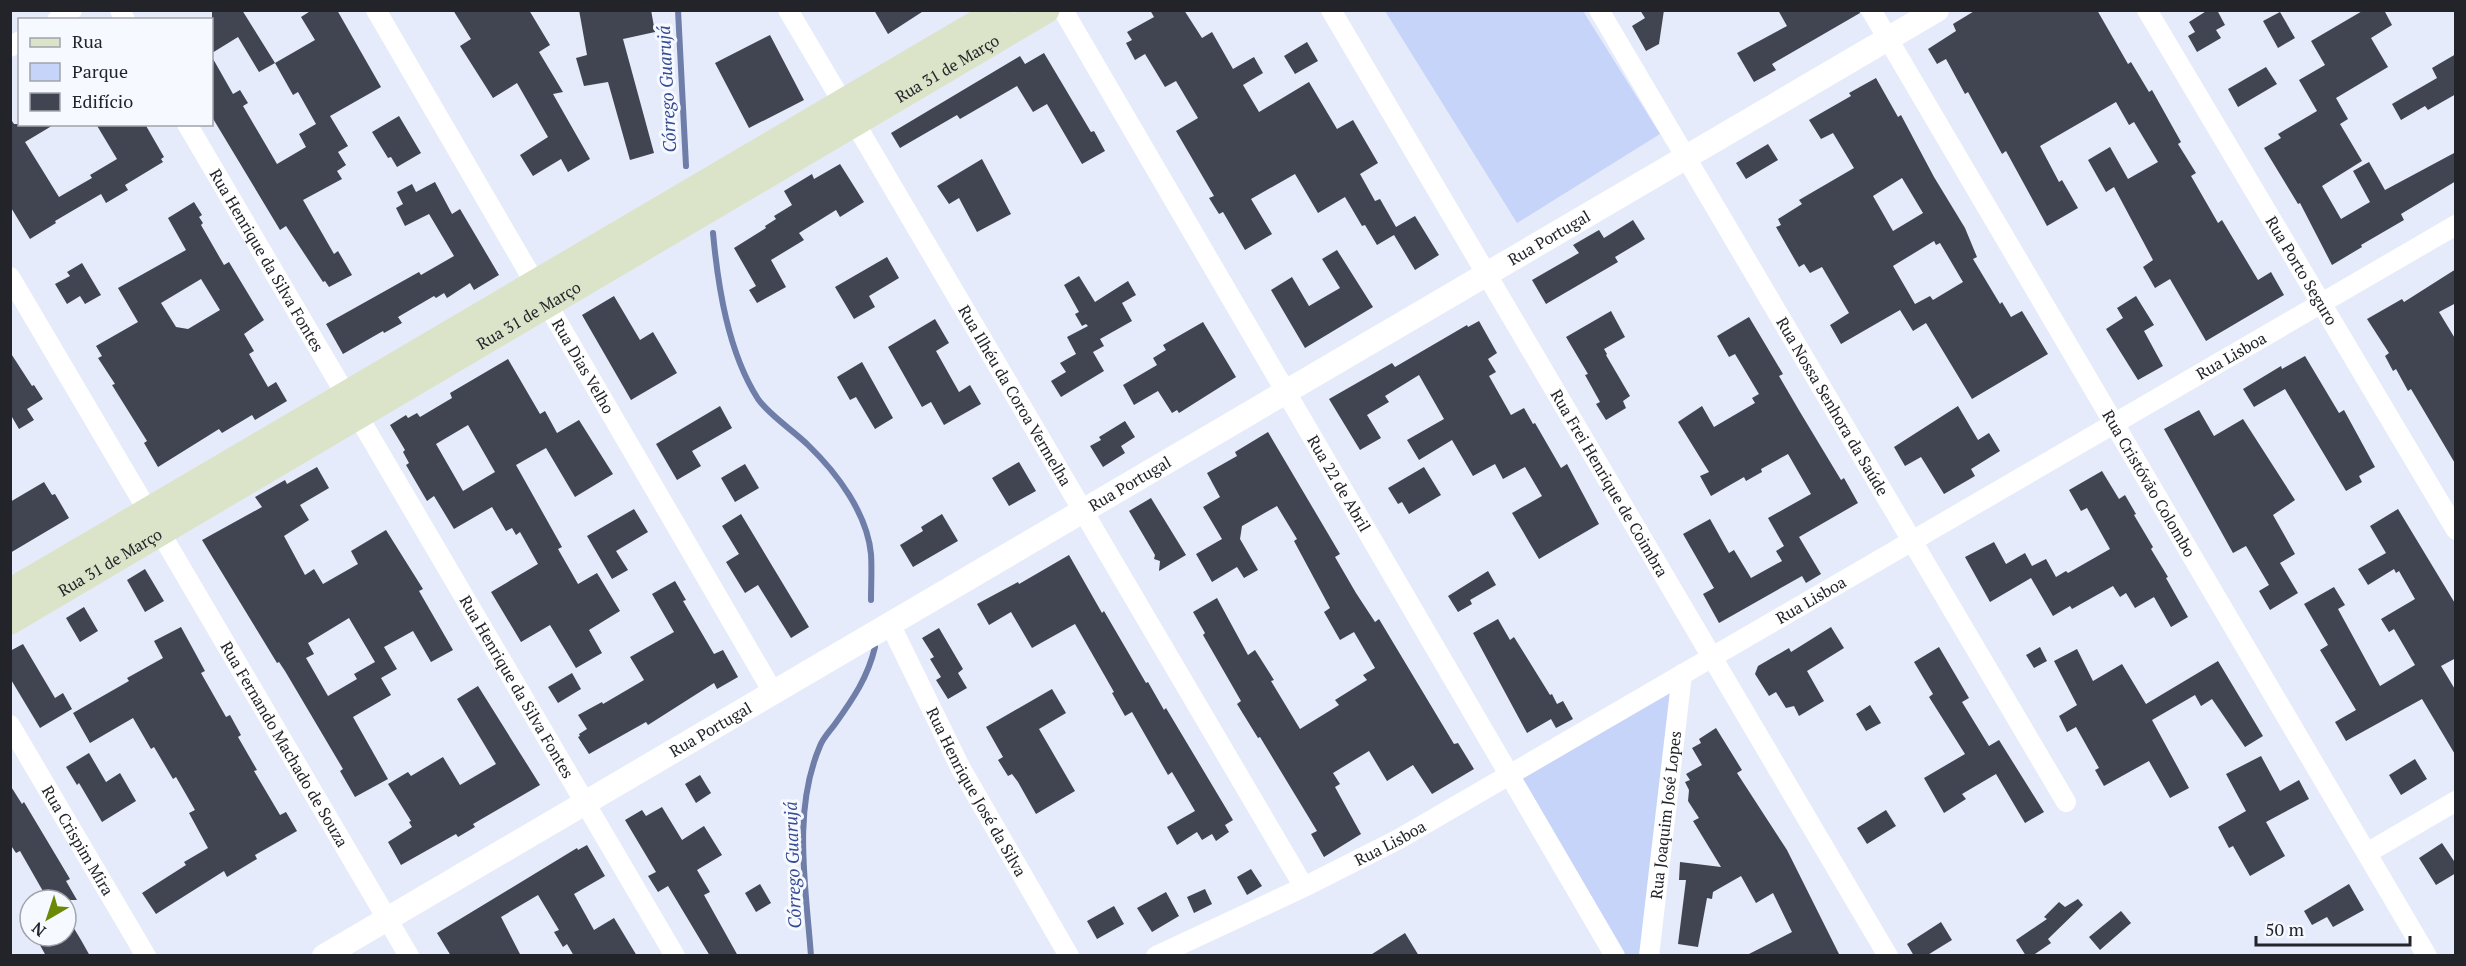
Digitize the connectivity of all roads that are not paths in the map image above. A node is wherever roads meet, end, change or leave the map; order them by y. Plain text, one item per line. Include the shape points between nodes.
1 (376, 10) edge
2 (788, 10) edge
3 (1000, 10) edge
4 (1046, 10) edge
5 (1063, 10) edge
6 (1331, 10) edge
7 (1599, 10) edge
8 (1871, 10) edge
9 (1937, 10) edge
10 (2147, 10) edge
11 (1888, 39) junction
12 (849, 113) junction
13 (188, 126) edge
14 (1685, 158) junction
15 (2456, 225) edge
16 (1486, 274) junction
17 (10, 277) edge
18 (541, 294) junction
19 (2321, 303) junction
20 (1286, 392) junction
21 (352, 405) junction
22 (2114, 423) junction
23 (2449, 506) edge
24 (1083, 511) junction
25 (154, 522) junction
26 (2456, 530) edge
27 (1911, 541) junction
28 (10, 592) edge
29 (10, 621) edge
30 (890, 624) junction
31 (1712, 657) junction
32 (1682, 674) junction
33 (773, 692) junction
34 (10, 725) edge
35 (1509, 774) junction
36 (2456, 801) edge
37 (2066, 802) dead end
38 (585, 803) junction
39 (2367, 853) junction
40 (1304, 887) junction
41 (387, 919) junction
42 (146, 956) edge
43 (324, 956) edge
44 (409, 956) edge
45 (675, 956) edge
46 (1069, 956) edge
47 (1156, 956) edge
48 (1615, 956) edge
49 (1649, 956) edge
50 (1888, 956) edge
51 (2427, 956) edge

1 - 18 street, Rua Dias Velho
2 - 12 street, Rua Ilhéu da Coroa Vermelha
3 - 12 main road, Rua 31 de Março
4 - 12 main road, Rua 31 de Março
5 - 20 street, Rua 22 de Abril
6 - 16 street, Rua Frei Henrique de Coimbra
7 - 14 street, Rua Nossa Senhora da Saúde
8 - 11 street, Rua Cristóvão Colombo
9 - 11 street, Rua Portugal
10 - 19 street, Rua Porto Seguro
11 - 14 street, Rua Portugal
11 - 22 street, Rua Cristóvão Colombo
12 - 18 main road, Rua 31 de Março
12 - 24 street, Rua Ilhéu da Coroa Vermelha
13 - 21 street, Rua Henrique da Silva Fontes
14 - 16 street, Rua Portugal
14 - 27 street, Rua Nossa Senhora da Saúde
15 - 19 street, Rua Lisboa
16 - 20 street, Rua Portugal
16 - 31 street, Rua Frei Henrique de Coimbra
17 - 25 street, Rua Fernando Machado de Souza
18 - 21 main road, Rua 31 de Março
18 - 33 street, Rua Dias Velho
19 - 22 street, Rua Lisboa
19 - 23 street, Rua Porto Seguro
20 - 24 street, Rua Portugal
20 - 35 street, Rua 22 de Abril
21 - 25 main road, Rua 31 de Março
21 - 38 street, Rua Henrique da Silva Fontes
22 - 27 street, Rua Lisboa
22 - 39 street, Rua Cristóvão Colombo
23 - 26 street, Rua Porto Seguro
24 - 30 street, Rua Portugal
24 - 40 street, Rua Ilhéu da Coroa Vermelha
25 - 28 main road, Rua 31 de Março
25 - 29 main road, Rua 31 de Março
25 - 41 street, Rua Fernando Machado de Souza
27 - 31 street, Rua Lisboa
27 - 37 street, Rua Nossa Senhora da Saúde
30 - 33 street, Rua Portugal
30 - 46 street, Rua Henrique José da Silva via 960,767
31 - 32 street, Rua Lisboa
31 - 50 street, Rua Frei Henrique de Coimbra
32 - 35 street, Rua Lisboa
32 - 49 street, Rua Joaquim José Lopes
33 - 38 street, Rua Portugal
34 - 42 street, Rua Crispim Mira
35 - 40 street, Rua Lisboa via 1399,839
35 - 48 street, Rua 22 de Abril
36 - 39 street
38 - 41 street, Rua Portugal
38 - 45 street, Rua Henrique da Silva Fontes
39 - 51 street, Rua Cristóvão Colombo
40 - 47 street, Rua Lisboa
41 - 43 street, Rua Portugal
41 - 44 street, Rua Fernando Machado de Souza

